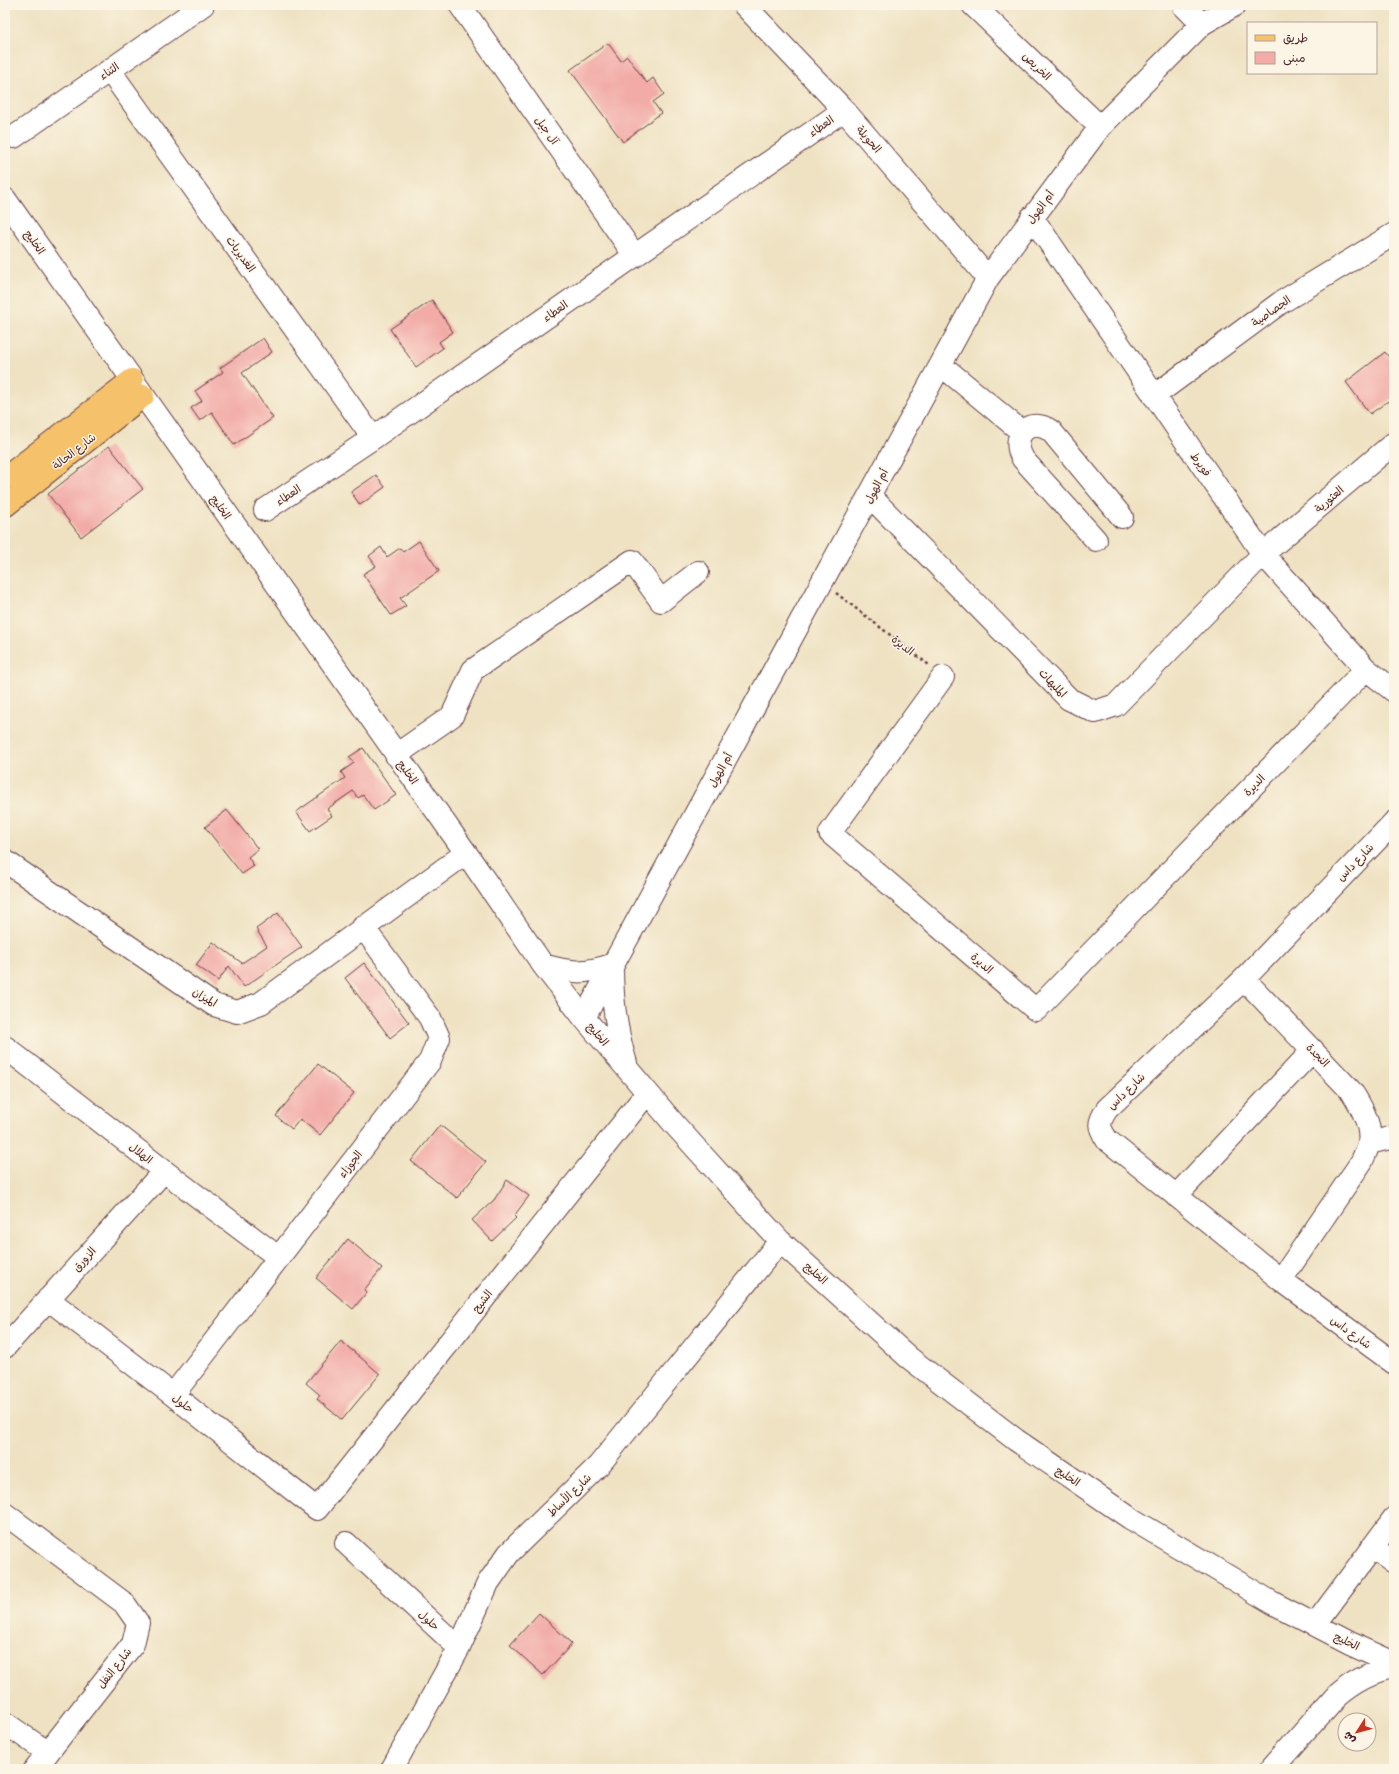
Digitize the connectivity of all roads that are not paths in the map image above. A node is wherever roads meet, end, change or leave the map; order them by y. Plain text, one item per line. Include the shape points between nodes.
1 (203, 5) edge
2 (460, 5) edge
3 (744, 5) edge
4 (973, 5) edge
5 (1183, 5) edge
6 (1235, 5) edge
7 (1202, 24) junction
8 (110, 71) junction
9 (844, 110) junction
10 (1100, 127) junction
11 (14, 137) dead end
12 (5, 199) edge
13 (1032, 217) junction
14 (1394, 234) edge
15 (635, 256) junction
16 (988, 278) junction
17 (941, 365) junction
18 (138, 388) junction
19 (1154, 396) junction
20 (1022, 432) junction
21 (373, 438) junction
22 (1394, 444) edge
23 (5, 478) edge
24 (870, 496) junction
25 (5, 506) edge
26 (265, 510) dead end
27 (1122, 517) dead end
28 (1096, 540) dead end
29 (1263, 554) junction
30 (698, 572) dead end
31 (1366, 669) junction
32 (944, 677) road end
33 (1394, 691) edge
34 (396, 755) junction
35 (1393, 823) edge
36 (466, 853) junction
37 (5, 861) edge
38 (363, 927) junction
39 (612, 965) junction
40 (543, 966) junction
41 (1244, 979) junction
42 (584, 1018) junction
43 (5, 1047) edge
44 (1313, 1050) junction
45 (628, 1069) junction
46 (648, 1094) junction
47 (1394, 1137) edge
48 (1369, 1143) junction
49 (164, 1171) junction
50 (1176, 1196) junction
51 (780, 1241) junction
52 (278, 1257) junction
53 (1281, 1280) junction
54 (48, 1299) junction
55 (5, 1347) edge
56 (1394, 1363) edge
57 (172, 1394) junction
58 (317, 1509) joint
59 (5, 1514) edge
60 (1394, 1518) edge
61 (346, 1543) dead end
62 (1372, 1547) junction
63 (1394, 1563) edge
64 (1315, 1626) junction
65 (459, 1648) junction
66 (1394, 1663) edge
67 (1394, 1667) edge
68 (5, 1724) edge
69 (41, 1761) edge
70 (392, 1769) edge
71 (1270, 1769) edge

1 - 8 street, الثناء
2 - 15 street, آل جيل
3 - 9 street, الحويلة
4 - 10 street, الخريص
5 - 7 street
6 - 7 street, أم الهول
7 - 10 street, أم الهول
8 - 11 street, الثناء
8 - 21 street, الغديريات
9 - 15 street, العطاء
9 - 16 street, الحويلة
10 - 13 street, أم الهول
12 - 18 street, الخليج
13 - 16 street, أم الهول
13 - 19 street, فويرط
14 - 19 street, الجصاصية via 1280,303
15 - 21 street, العطاء
16 - 17 street, أم الهول
17 - 20 street
17 - 24 street, أم الهول
18 - 23 main road, شارع الحالة
18 - 25 main road, شارع الحالة
18 - 34 street, الخليج
19 - 29 street, فويرط
20 - 27 street via 1037,425 1045,426 1052,431
20 - 28 street via 1018,446 1023,459
21 - 26 street, العطاء
22 - 29 street, العثورية
24 - 29 street, المليهات via 1069,699 1095,712 1116,705
24 - 39 street, أم الهول
29 - 31 street, فويرط
30 - 34 street via 661,601 632,561 473,670 452,716
31 - 32 street, الديرة via 1036,1010 830,833
31 - 33 street, فويرط
34 - 36 street, الخليج
35 - 41 street, شارع داس
36 - 38 street, الميزان
36 - 40 street, الخليج
37 - 38 street, الميزان via 214,1005 237,1012 261,1003
38 - 52 street, الجوزاء via 430,1018 439,1038 430,1061
39 - 40 street via 591,972 577,973
39 - 42 street, أم الهول
39 - 45 street via 615,1018
40 - 42 street, الخليج
41 - 44 street, النجدة
41 - 50 street, شارع داس via 1107,1109 1100,1120 1101,1131 1107,1140
42 - 45 street, الخليج
43 - 49 street, الهلال
44 - 48 street, النجدة via 1352,1092 1362,1108
44 - 50 street
45 - 46 street, الخليج
46 - 51 street, الخليج
46 - 58 street, الشيح
47 - 48 street
48 - 53 street, النجدة via 1354,1174
49 - 52 street, الهلال
49 - 54 street, الزورق
50 - 53 street, شارع داس
51 - 64 street, الخليج via 908,1357 1016,1440 1130,1518
51 - 65 street, شارع الأساط via 599,1465 509,1553 488,1584
52 - 57 street, الجوزاء
53 - 56 street, شارع داس
54 - 55 street, الزورق
54 - 57 street, حلول
57 - 58 street, حلول
59 - 69 street, شارع النفل via 124,1603 138,1623 133,1644
60 - 62 street
61 - 65 street, حلول
62 - 63 street
62 - 64 street
64 - 66 street, الخليج
65 - 70 street, شارع الأساط
67 - 71 street via 1369,1674 1335,1696
68 - 69 street

